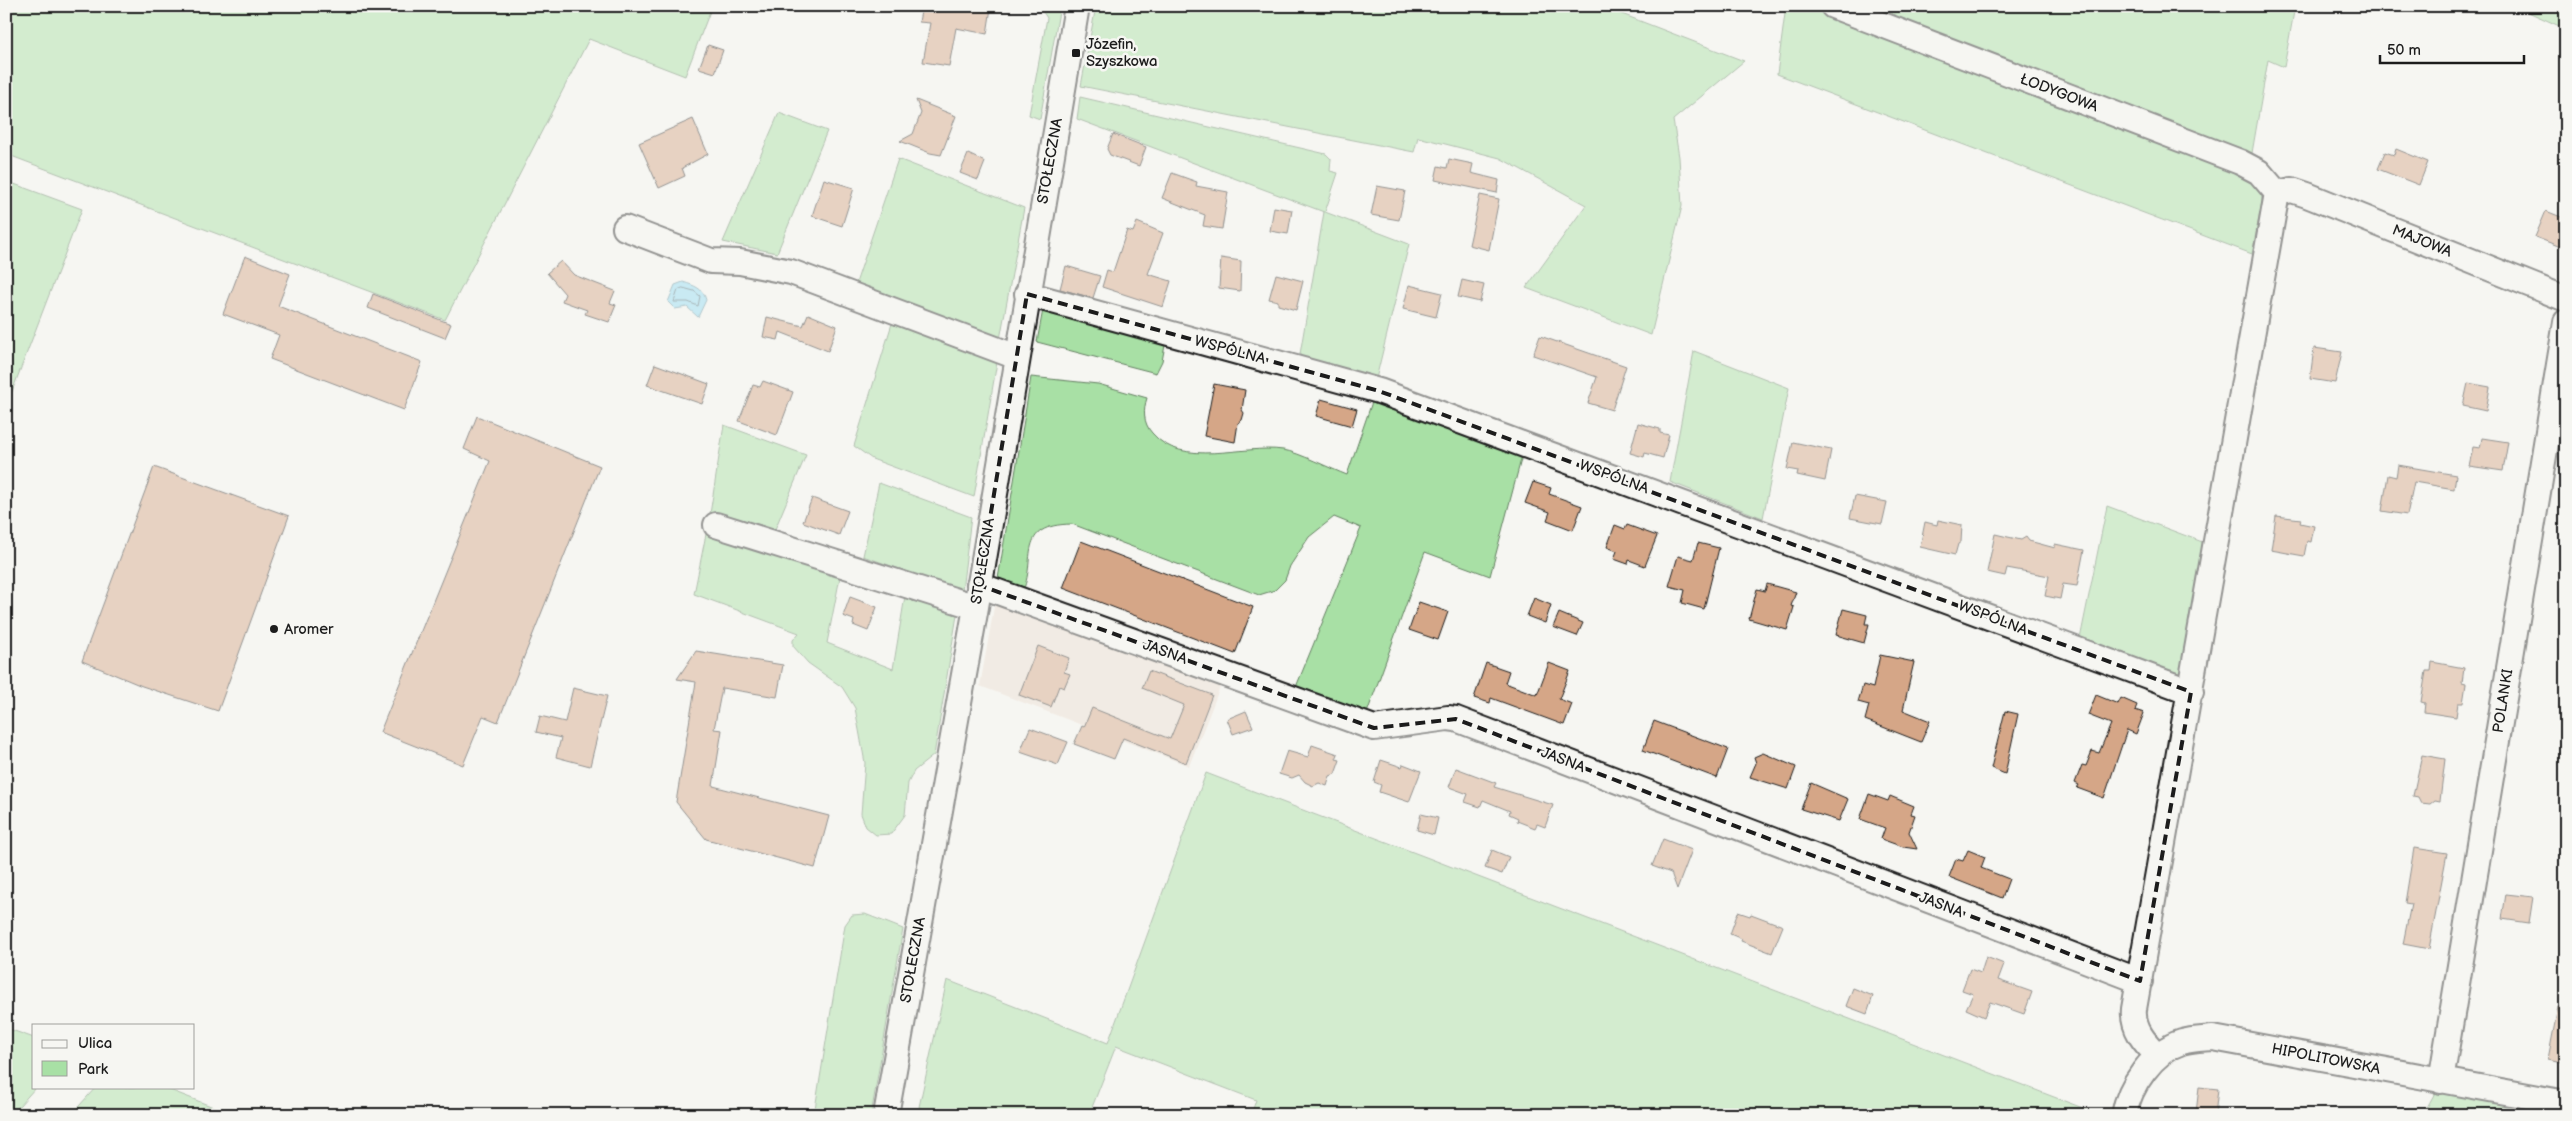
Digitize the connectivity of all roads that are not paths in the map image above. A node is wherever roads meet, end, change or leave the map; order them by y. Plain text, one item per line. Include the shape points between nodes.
1 (1077, 6) edge
2 (1832, 6) edge
3 (2277, 193) junction
4 (625, 228) dead end
5 (1027, 294) junction
6 (2566, 299) edge
7 (2566, 322) edge
8 (1017, 358) junction
9 (716, 526) dead end
10 (977, 596) junction
11 (2191, 692) junction
12 (2140, 981) junction
13 (2158, 1056) junction
14 (2441, 1080) junction
15 (2566, 1103) edge
16 (886, 1115) edge
17 (2124, 1115) edge

1 - 5 street, STOŁECZNA
2 - 3 street, ŁODYGOWA via 2240,162 2259,172
3 - 6 street, MAJOWA via 2292,190 2306,195
3 - 11 street
4 - 8 street via 711,261 740,262 791,272
5 - 8 street, STOŁECZNA
5 - 11 street, WSPÓLNA via 1380,391
7 - 14 street, POLANKI
8 - 10 street, STOŁECZNA
9 - 10 street, JASNA
10 - 12 street, JASNA via 1374,728 1456,719
10 - 16 street, STOŁECZNA
11 - 12 street
12 - 13 street via 2133,1017 2137,1031
13 - 14 street, HIPOLITOWSKA via 2181,1042 2213,1038
13 - 17 street, HIPOLITOWSKA via 2135,1084
14 - 15 street, HIPOLITOWSKA

